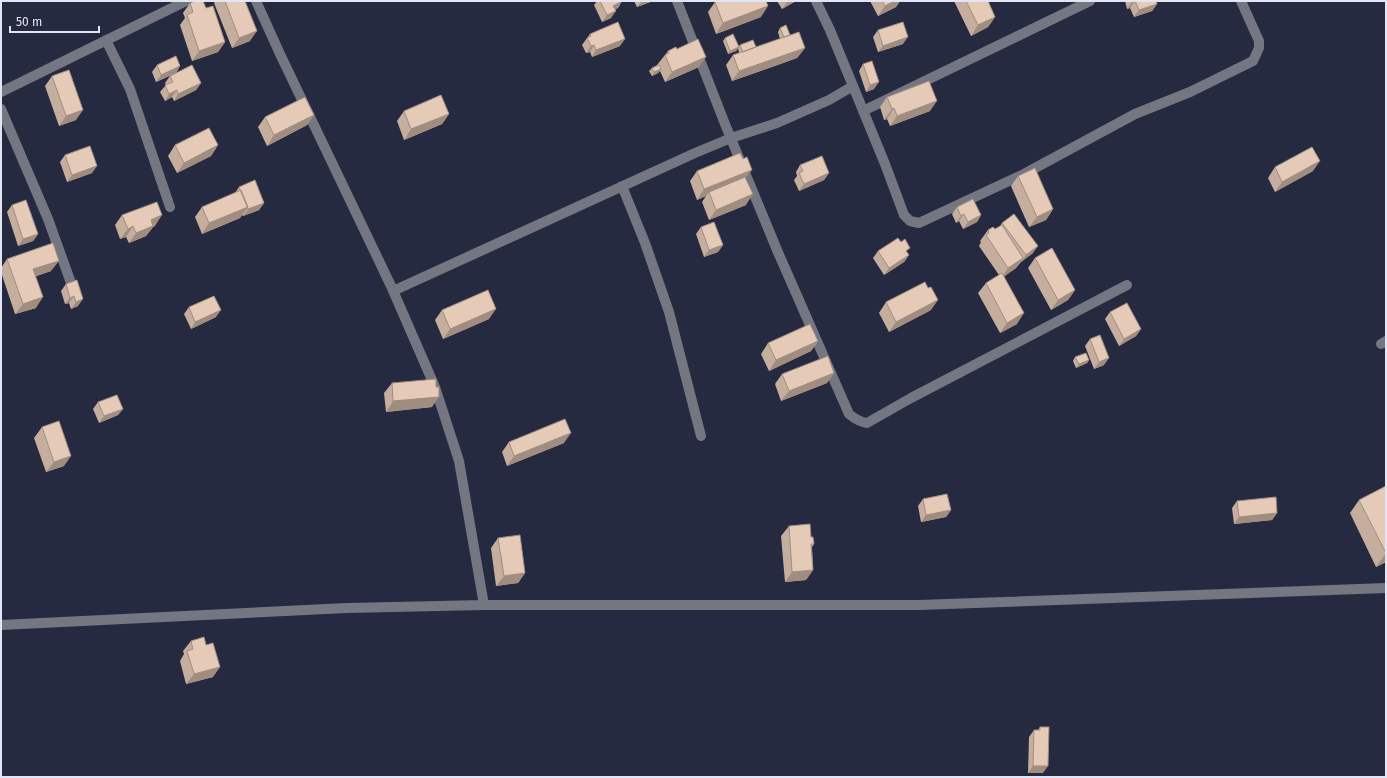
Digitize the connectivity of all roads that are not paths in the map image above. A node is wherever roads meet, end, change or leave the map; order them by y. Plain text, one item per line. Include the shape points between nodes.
1 (186, 1) edge
2 (256, 1) edge
3 (677, 1) edge
4 (816, 1) edge
5 (1090, 1) edge
6 (1241, 1) edge
7 (106, 40) junction
8 (853, 86) junction
9 (1, 92) edge
10 (1, 109) edge
11 (863, 111) junction
12 (731, 138) junction
13 (622, 186) junction
14 (170, 207) dead end
15 (1127, 285) dead end
16 (394, 291) junction
17 (75, 294) edge
18 (701, 436) dead end
19 (1386, 588) edge
20 (484, 605) junction
21 (1, 625) edge

1 - 7 street
2 - 16 street
3 - 12 street
4 - 8 street
5 - 11 street
6 - 11 street via 1258,41 1259,48 1252,61 1190,92 1135,114 1024,174 919,223 910,221 904,215
7 - 9 street
7 - 14 street via 130,89
8 - 11 street
8 - 12 street via 830,100 777,123
10 - 17 street via 48,219
12 - 13 street
12 - 15 street via 849,414 860,422 867,423
13 - 16 street
13 - 18 street via 669,312
16 - 20 street via 435,387 459,461
19 - 20 street via 919,605
20 - 21 street via 347,608

